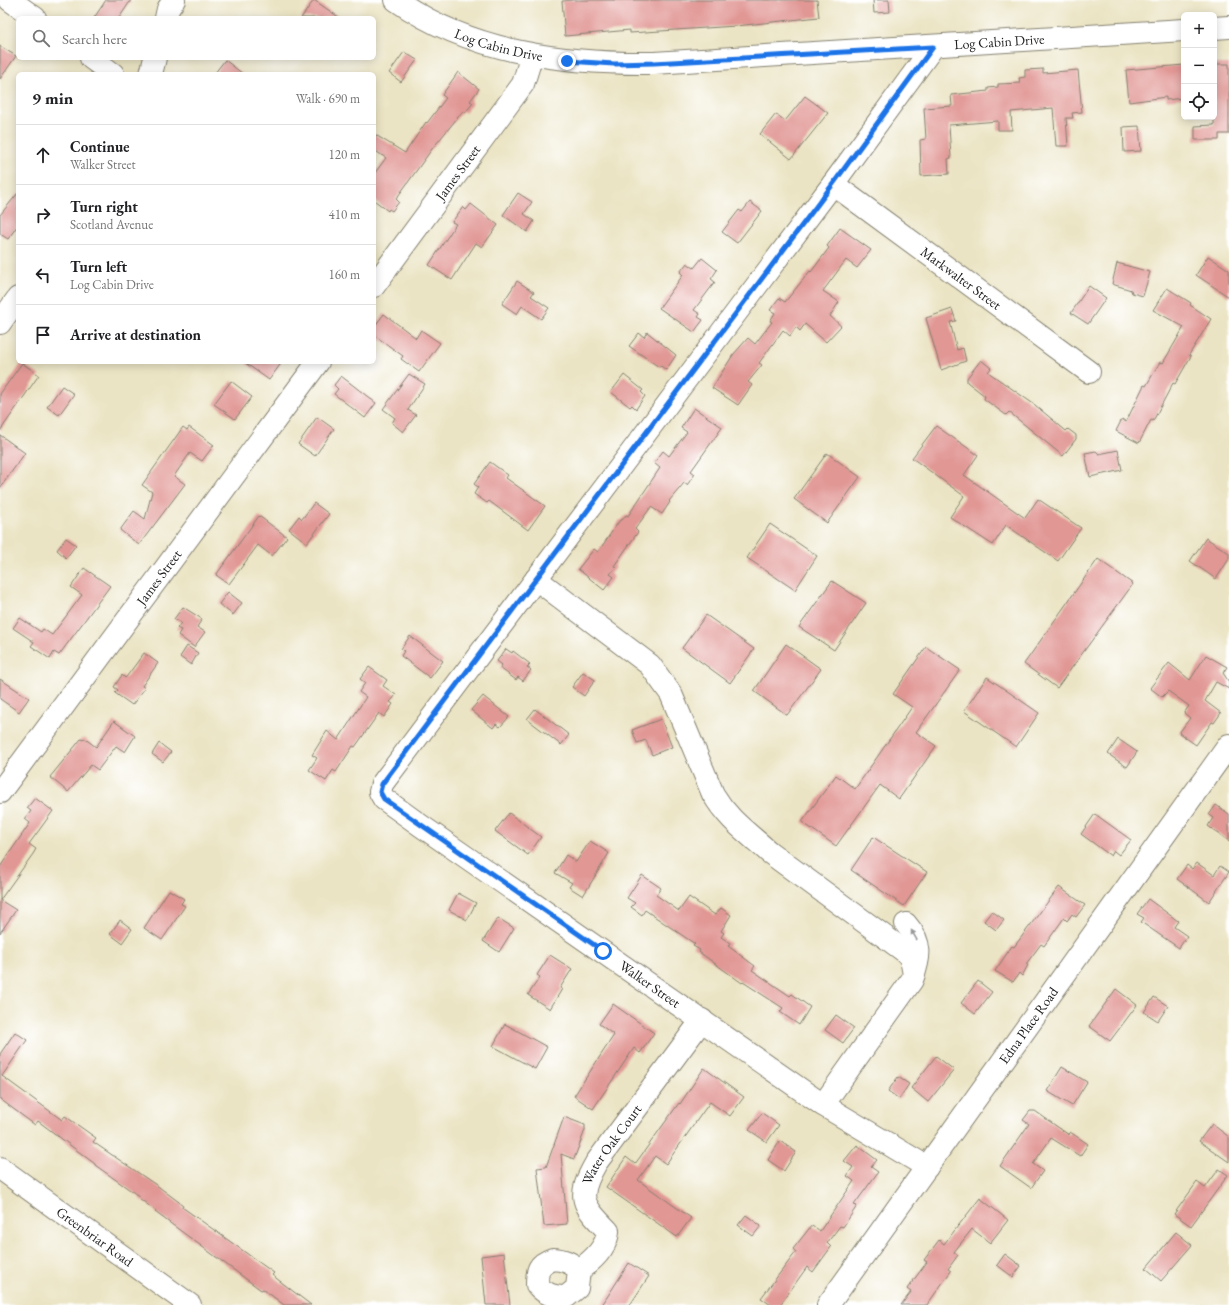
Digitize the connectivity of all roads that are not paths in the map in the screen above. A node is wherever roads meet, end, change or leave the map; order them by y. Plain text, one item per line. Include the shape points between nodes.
1 (10, 0) edge
2 (174, 0) edge
3 (396, 0) edge
4 (32, 16) edge
5 (166, 16) edge
6 (1229, 27) edge
7 (1217, 28) edge
8 (1181, 30) edge
9 (933, 47) junction
10 (532, 55) junction
11 (94, 60) edge
12 (154, 60) edge
13 (110, 72) edge
14 (152, 72) edge
15 (833, 184) junction
16 (376, 283) edge
17 (16, 301) edge
18 (0, 323) edge
19 (317, 364) edge
20 (1089, 372) dead end
21 (536, 579) junction
22 (1229, 745) edge
23 (0, 792) edge
24 (906, 924) dead end
25 (914, 974) junction
26 (702, 1020) junction
27 (823, 1105) junction
28 (927, 1167) junction
29 (0, 1168) edge
30 (579, 1270) dead end
31 (190, 1305) edge
32 (828, 1305) edge

1 - 4 street
2 - 5 street
3 - 10 street, Log Cabin Drive via 416,14 453,31 492,45
6 - 7 street
8 - 9 street, Log Cabin Drive
9 - 10 street, Log Cabin Drive via 614,64
9 - 15 street
10 - 16 street, James Street via 523,84
11 - 13 street
12 - 14 street
15 - 20 street, Markwalter Street
15 - 21 street
17 - 18 street
19 - 23 street, James Street
21 - 25 street via 650,665 671,694 713,794 733,822 769,852 892,943 911,959
21 - 26 street, Walker Street via 382,784 380,792 384,799 420,825
22 - 28 street, Edna Place Road
25 -> 24 street via 919,956 917,941 915,933
25 - 27 street via 893,1009
26 - 27 street, Walker Street
26 - 30 street, Water Oak Court via 588,1177 583,1190 585,1204 608,1231 607,1238 591,1262
27 - 28 street, Walker Street
28 - 32 street, Edna Place Road
29 - 31 street, Greenbriar Road

